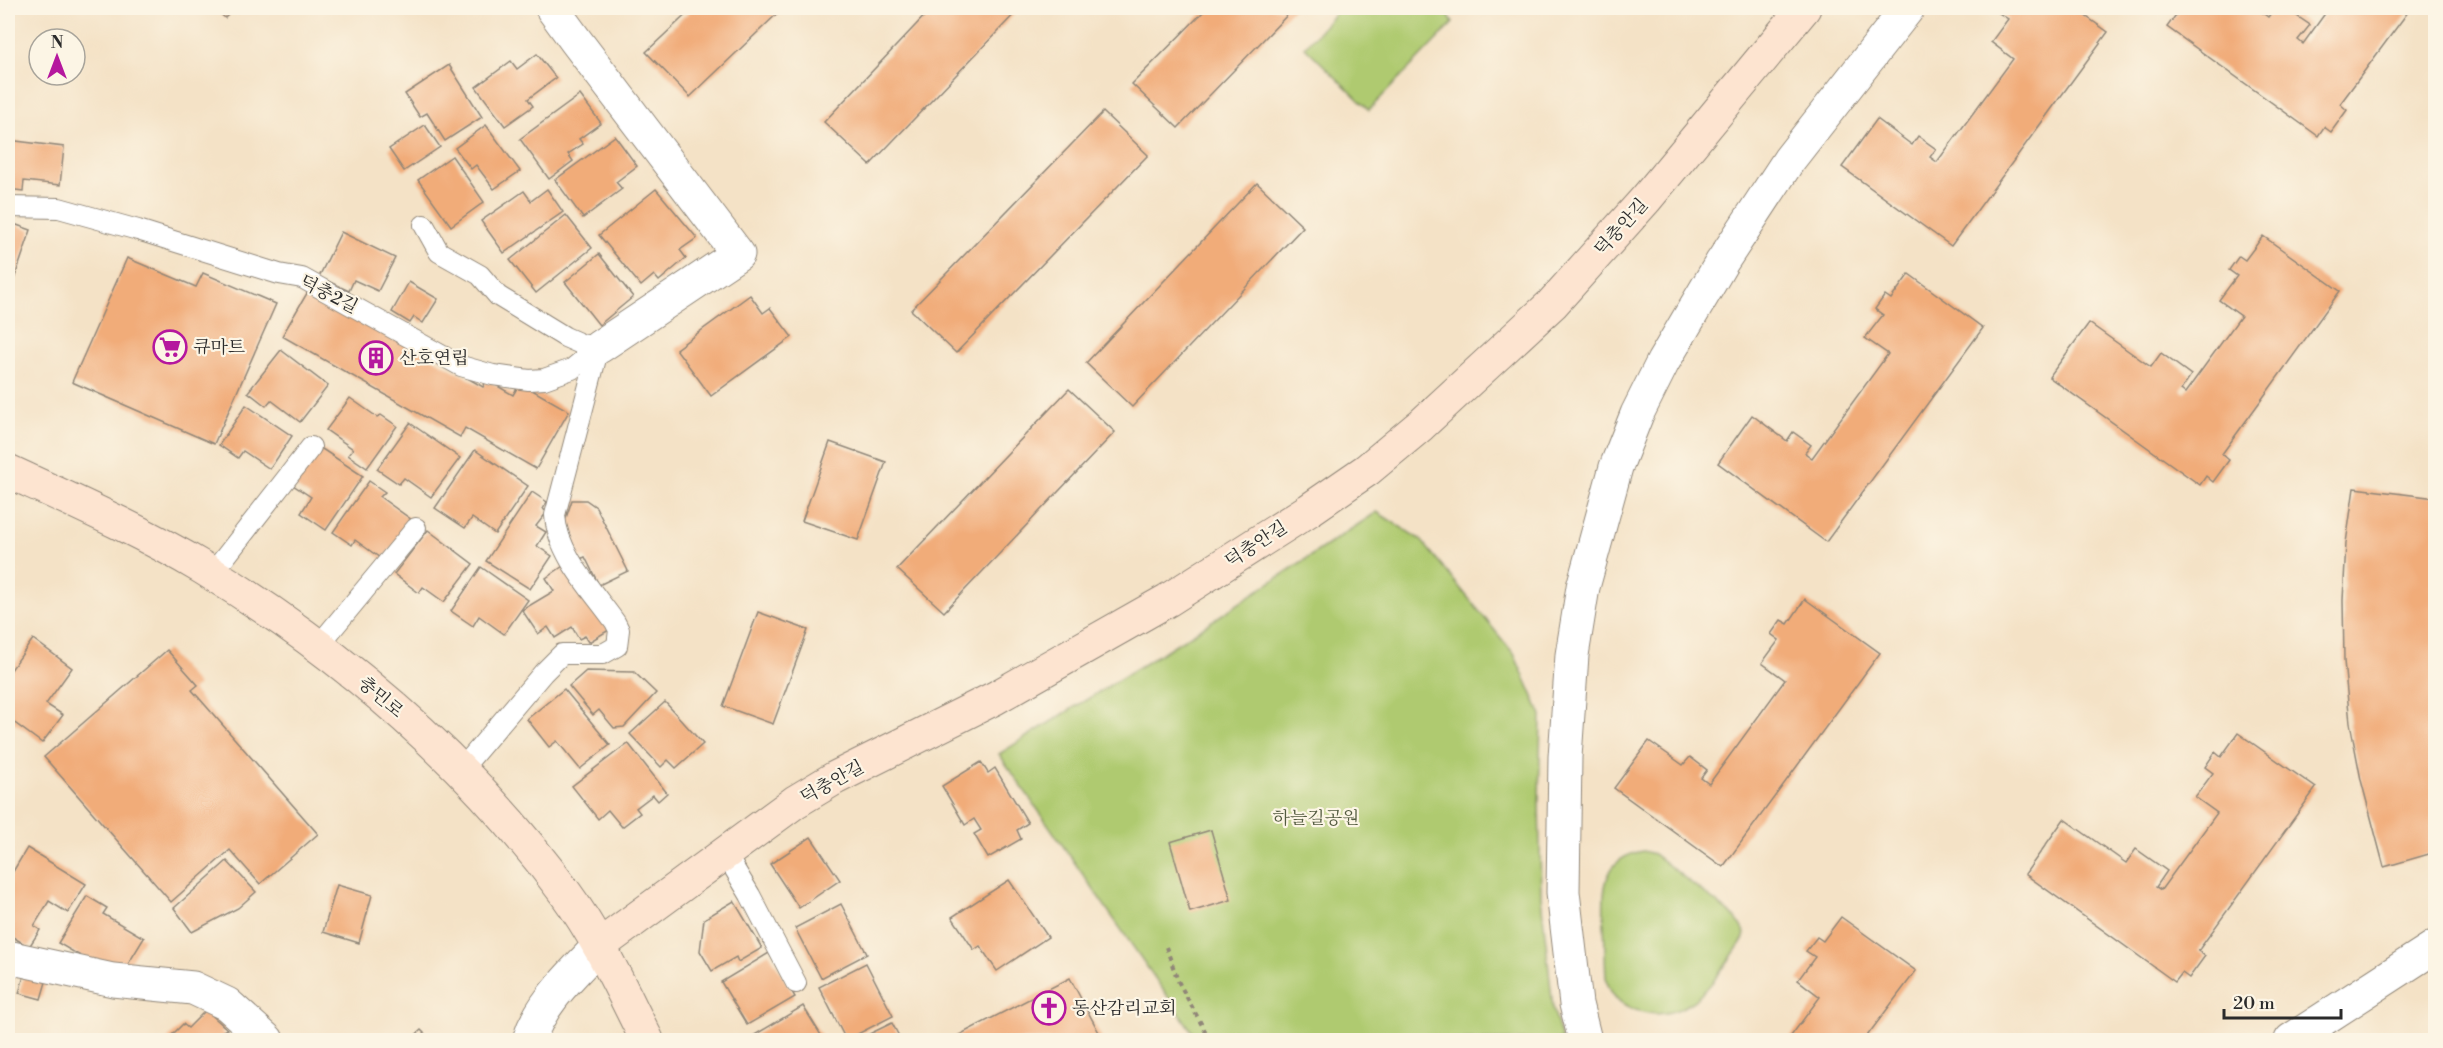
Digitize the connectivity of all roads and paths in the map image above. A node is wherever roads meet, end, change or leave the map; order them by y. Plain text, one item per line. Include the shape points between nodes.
1 (552, 8) edge
2 (1804, 8) edge
3 (1908, 8) edge
4 (8, 207) edge
5 (424, 225) dead end
6 (599, 347) junction
7 (311, 447) dead end
8 (8, 471) edge
9 (416, 528) dead end
10 (212, 574) junction
11 (319, 645) junction
12 (460, 771) junction
13 (725, 853) junction
14 (599, 946) junction
15 (2436, 946) edge
16 (1166, 947) dead end
17 (8, 957) edge
18 (796, 983) dead end
19 (267, 1041) edge
20 (529, 1041) edge
21 (647, 1041) edge
22 (1210, 1041) edge
23 (1585, 1041) edge
24 (2291, 1041) edge

1 - 6 street, 덕충2길 via 738,254
2 - 13 street, 덕충안길 via 1646,199 1552,304 1366,470 1168,600 995,698 835,778
3 - 23 street via 1789,160 1722,262 1663,362 1616,467 1583,587 1572,655 1565,757 1563,892 1576,1004
4 - 6 lane, 덕충2길 via 59,208 302,278 461,366 493,375 544,379 572,369
5 - 6 lane via 439,252 480,275 498,296 565,338
6 - 12 lane via 555,515 566,554 620,630 617,646 603,654 562,654
7 - 10 lane
8 - 10 street, 충민로 via 90,509
9 - 11 lane
10 - 11 street, 충민로
11 - 12 street, 충민로 via 413,723
12 - 14 street, 충민로 via 537,858
13 - 14 street, 덕충안길
13 - 18 lane
14 - 20 street via 552,997 536,1020
14 - 21 street, 충민로
15 - 24 street
16 - 22 path via 1178,981
17 - 19 street via 113,980 194,988 227,1004

